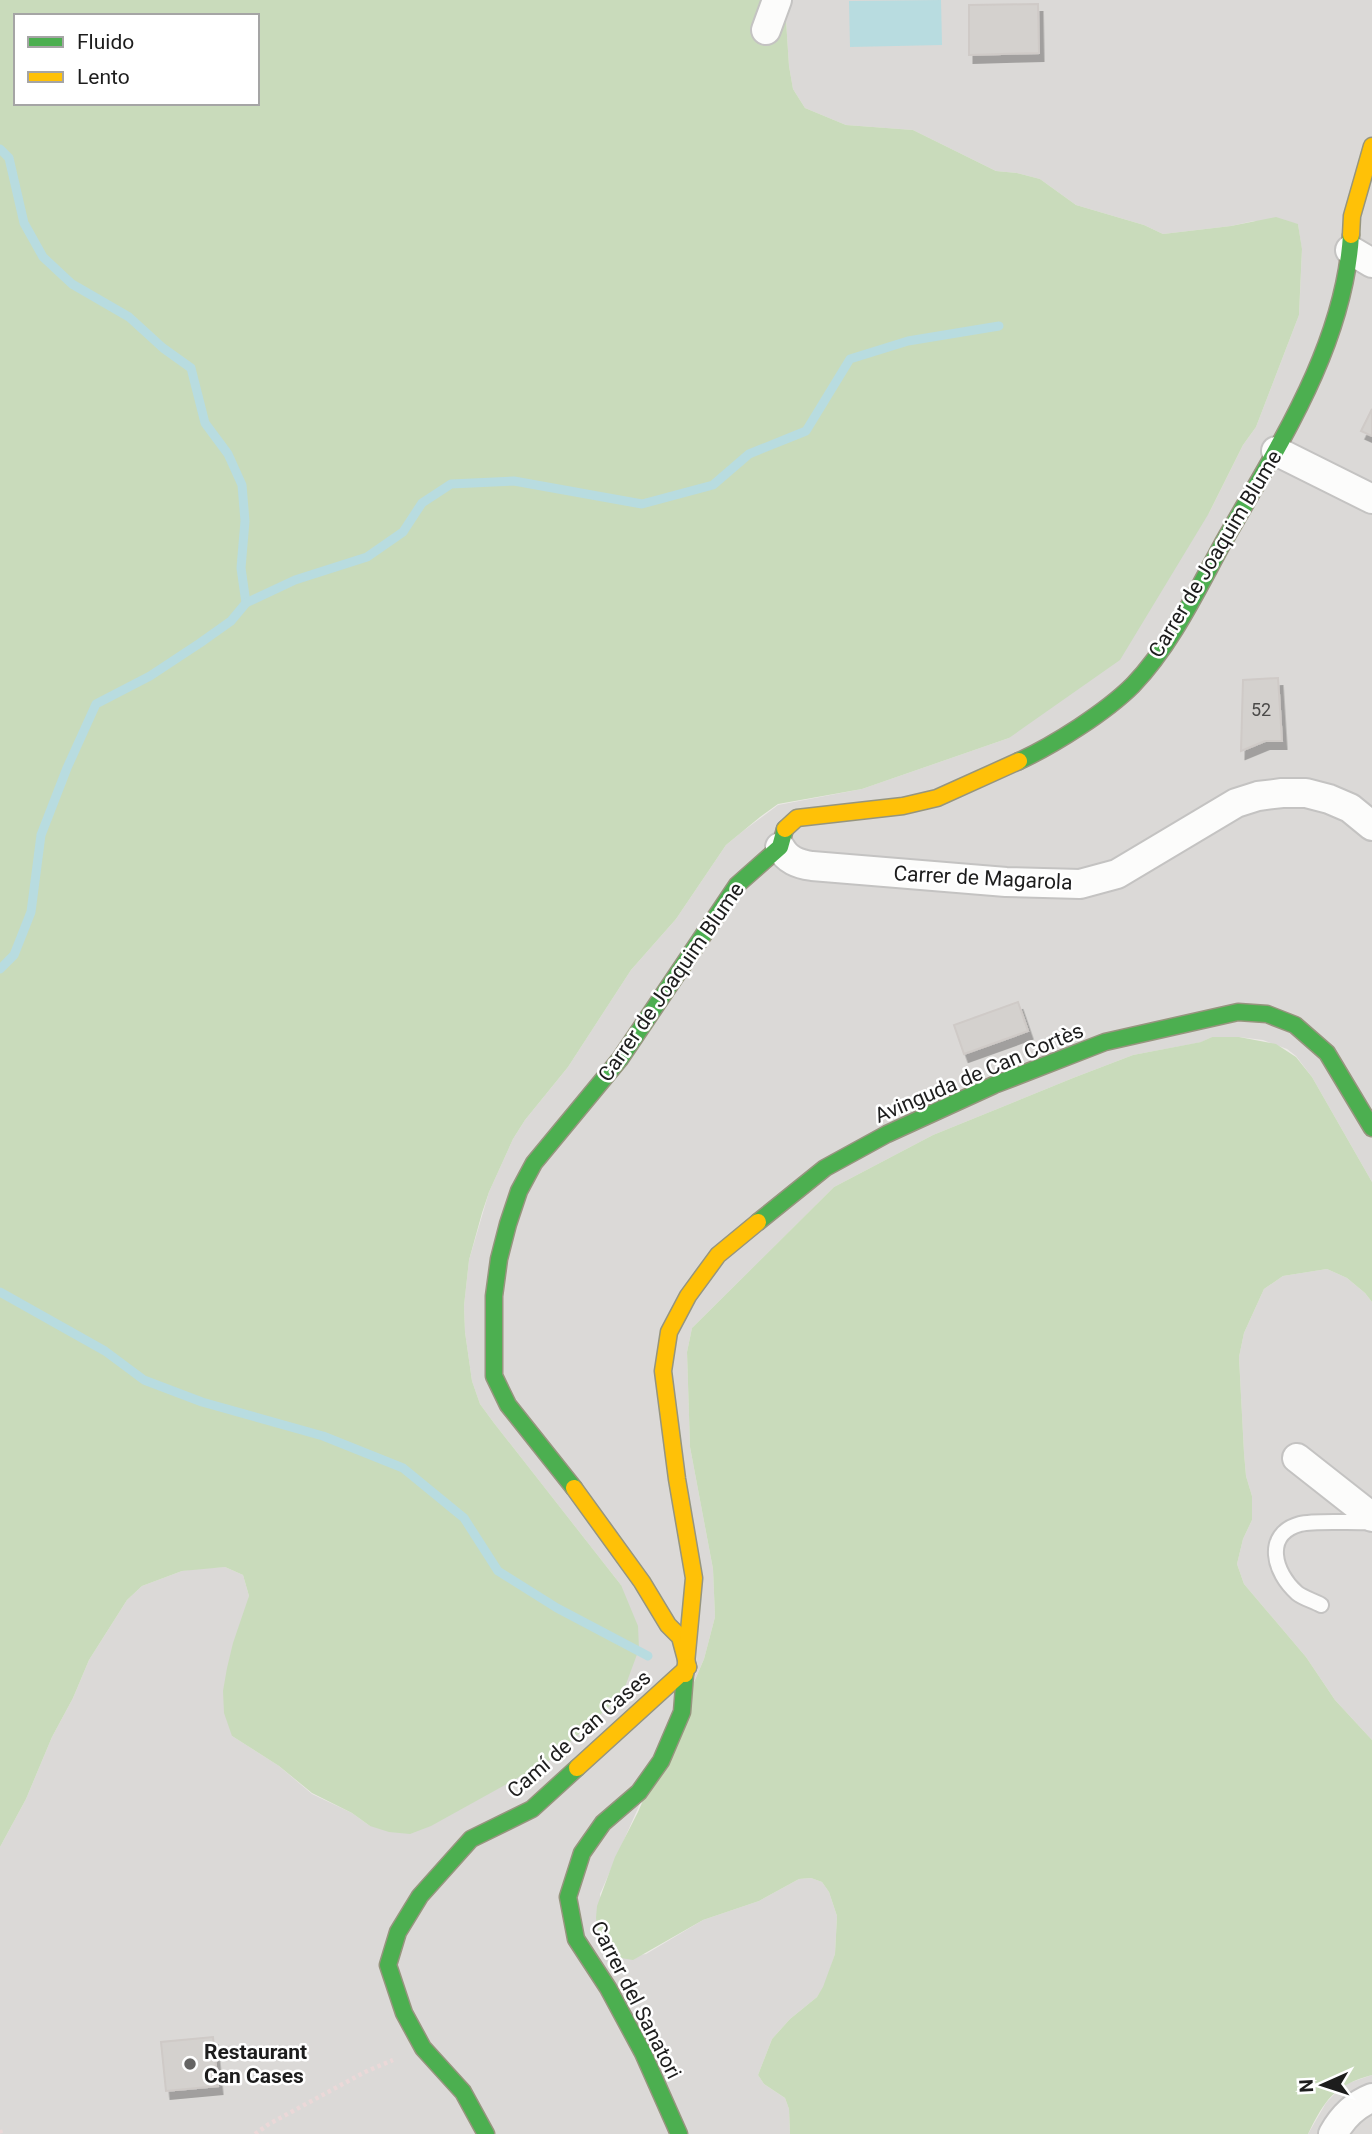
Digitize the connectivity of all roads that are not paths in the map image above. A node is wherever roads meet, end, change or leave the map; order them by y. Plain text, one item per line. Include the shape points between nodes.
1 (777, 0) edge
2 (766, 30) dead end
3 (1372, 146) edge
4 (1361, 256) edge
5 (1276, 451) junction
6 (1372, 499) edge
7 (1372, 826) edge
8 (780, 847) junction
9 (1372, 1128) edge
10 (1297, 1458) dead end
11 (1372, 1519) edge
12 (1321, 1605) dead end
13 (688, 1667) junction
14 (1372, 2098) edge
15 (486, 2134) edge
16 (679, 2134) edge
17 (1333, 2134) edge

1 - 2 street
3 - 4 street, Carrer de Joaquim Blume via 1352,216
4 - 5 street, Carrer de Joaquim Blume
5 - 6 street
5 - 8 street, Carrer de Joaquim Blume via 1174,631 1117,699 1030,756 937,798 797,818 783,830
7 - 8 street, Carrer de Magarola via 1350,808 1329,799 1306,793 1258,796 1214,813 1117,874 1080,884 812,866 795,862
8 - 13 street, Carrer de Joaquim Blume via 737,885 620,1059 534,1163 508,1224 494,1296 492,1354 500,1391 642,1581 680,1637
9 - 13 street, Avinguda de Can Cortès via 1327,1053 1312,1038 1267,1014 1238,1012 1105,1042 994,1085 825,1168 718,1255 669,1332 663,1371 694,1578
10 - 11 street
11 - 12 lane via 1302,1524 1284,1532 1276,1546 1278,1570 1298,1593
13 - 15 street, Camí de Can Cases via 532,1809 471,1839 421,1896 398,1932 388,1965 404,2013 423,2048 463,2092
13 - 16 street, Carrer del Sanatori via 682,1712 661,1761 639,1792 603,1823 582,1853 568,1897 576,1939 643,2053
14 - 17 street via 1342,2118

